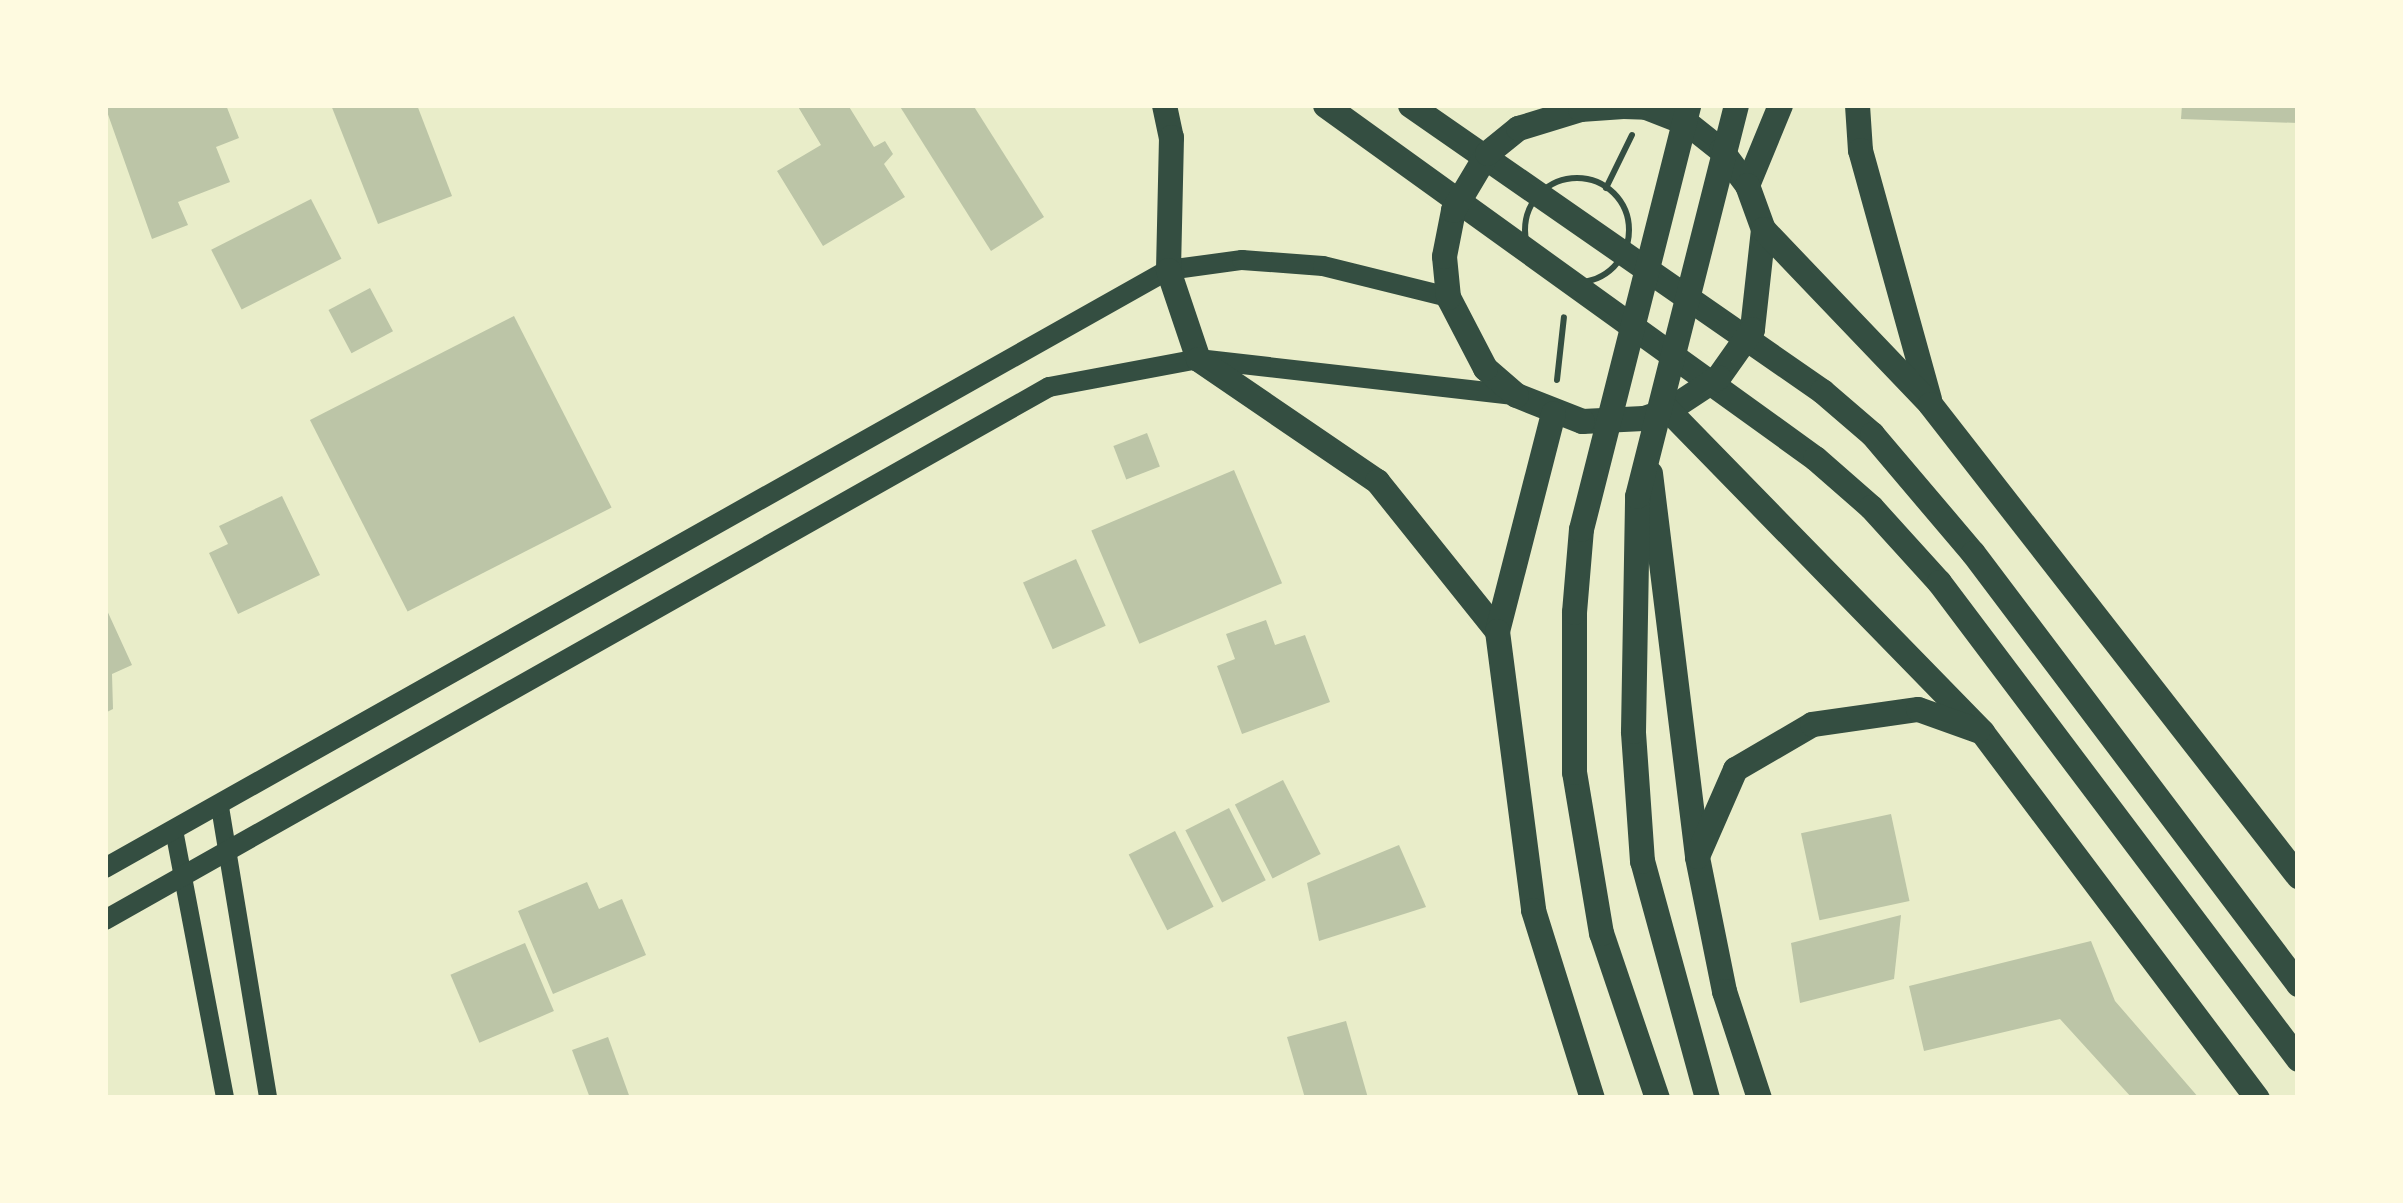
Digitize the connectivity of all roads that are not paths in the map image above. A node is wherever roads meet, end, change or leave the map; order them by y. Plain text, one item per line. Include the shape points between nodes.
1 (1164, 105) edge
2 (1325, 105) edge
3 (1410, 105) edge
4 (1688, 105) edge
5 (1736, 105) edge
6 (1780, 105) edge
7 (1857, 105) edge
8 (1631, 106) edge
9 (1528, 112) edge
10 (1747, 185) junction
11 (1763, 228) junction
12 (1168, 270) junction
13 (1448, 296) junction
14 (1198, 359) junction
15 (1516, 396) junction
16 (1930, 404) junction
17 (1668, 410) junction
18 (1553, 413) junction
19 (1643, 418) junction
20 (1497, 630) junction
21 (1982, 732) junction
22 (220, 807) junction
23 (174, 830) junction
24 (229, 854) junction
25 (1697, 857) junction
26 (105, 868) edge
27 (182, 876) junction
28 (2298, 876) edge
29 (105, 920) edge
30 (2298, 984) edge
31 (2298, 1059) edge
32 (225, 1098) edge
33 (268, 1098) edge
34 (1592, 1098) edge
35 (1657, 1098) edge
36 (1707, 1098) edge
37 (1759, 1098) edge
38 (2257, 1098) edge

1 - 12 main road via 1171,136
2 - 31 main road via 1815,458 1871,507 1940,582
3 - 30 main road via 1822,391 1872,434 1973,553
4 - 35 main road via 1581,529 1574,612 1574,772 1602,933
5 - 36 main road via 1637,496 1633,731 1642,861
6 - 10 main road
7 - 16 main road via 1860,150
8 - 9 main road
8 - 10 main road via 1710,141
9 - 13 main road via 1486,153 1462,189 1446,242
10 - 11 main road
11 - 16 main road
11 - 17 main road via 1752,329 1718,377
12 - 13 main road via 1242,260 1323,266
12 - 14 main road
12 - 22 main road
13 - 15 main road via 1485,368
14 - 15 main road
14 - 20 main road via 1377,481
14 - 24 main road via 1049,387
15 - 18 main road
16 - 28 main road
17 - 19 main road
17 - 21 main road
18 - 19 main road via 1582,421
18 - 20 main road
19 - 25 main road
20 - 34 main road via 1533,910
21 - 25 main road via 1918,708 1812,724 1735,769
21 - 38 main road
22 - 23 main road
22 - 24 street
23 - 26 main road
23 - 27 street
24 - 27 main road
24 - 33 street
25 - 37 main road via 1724,991
27 - 29 main road
27 - 32 street

